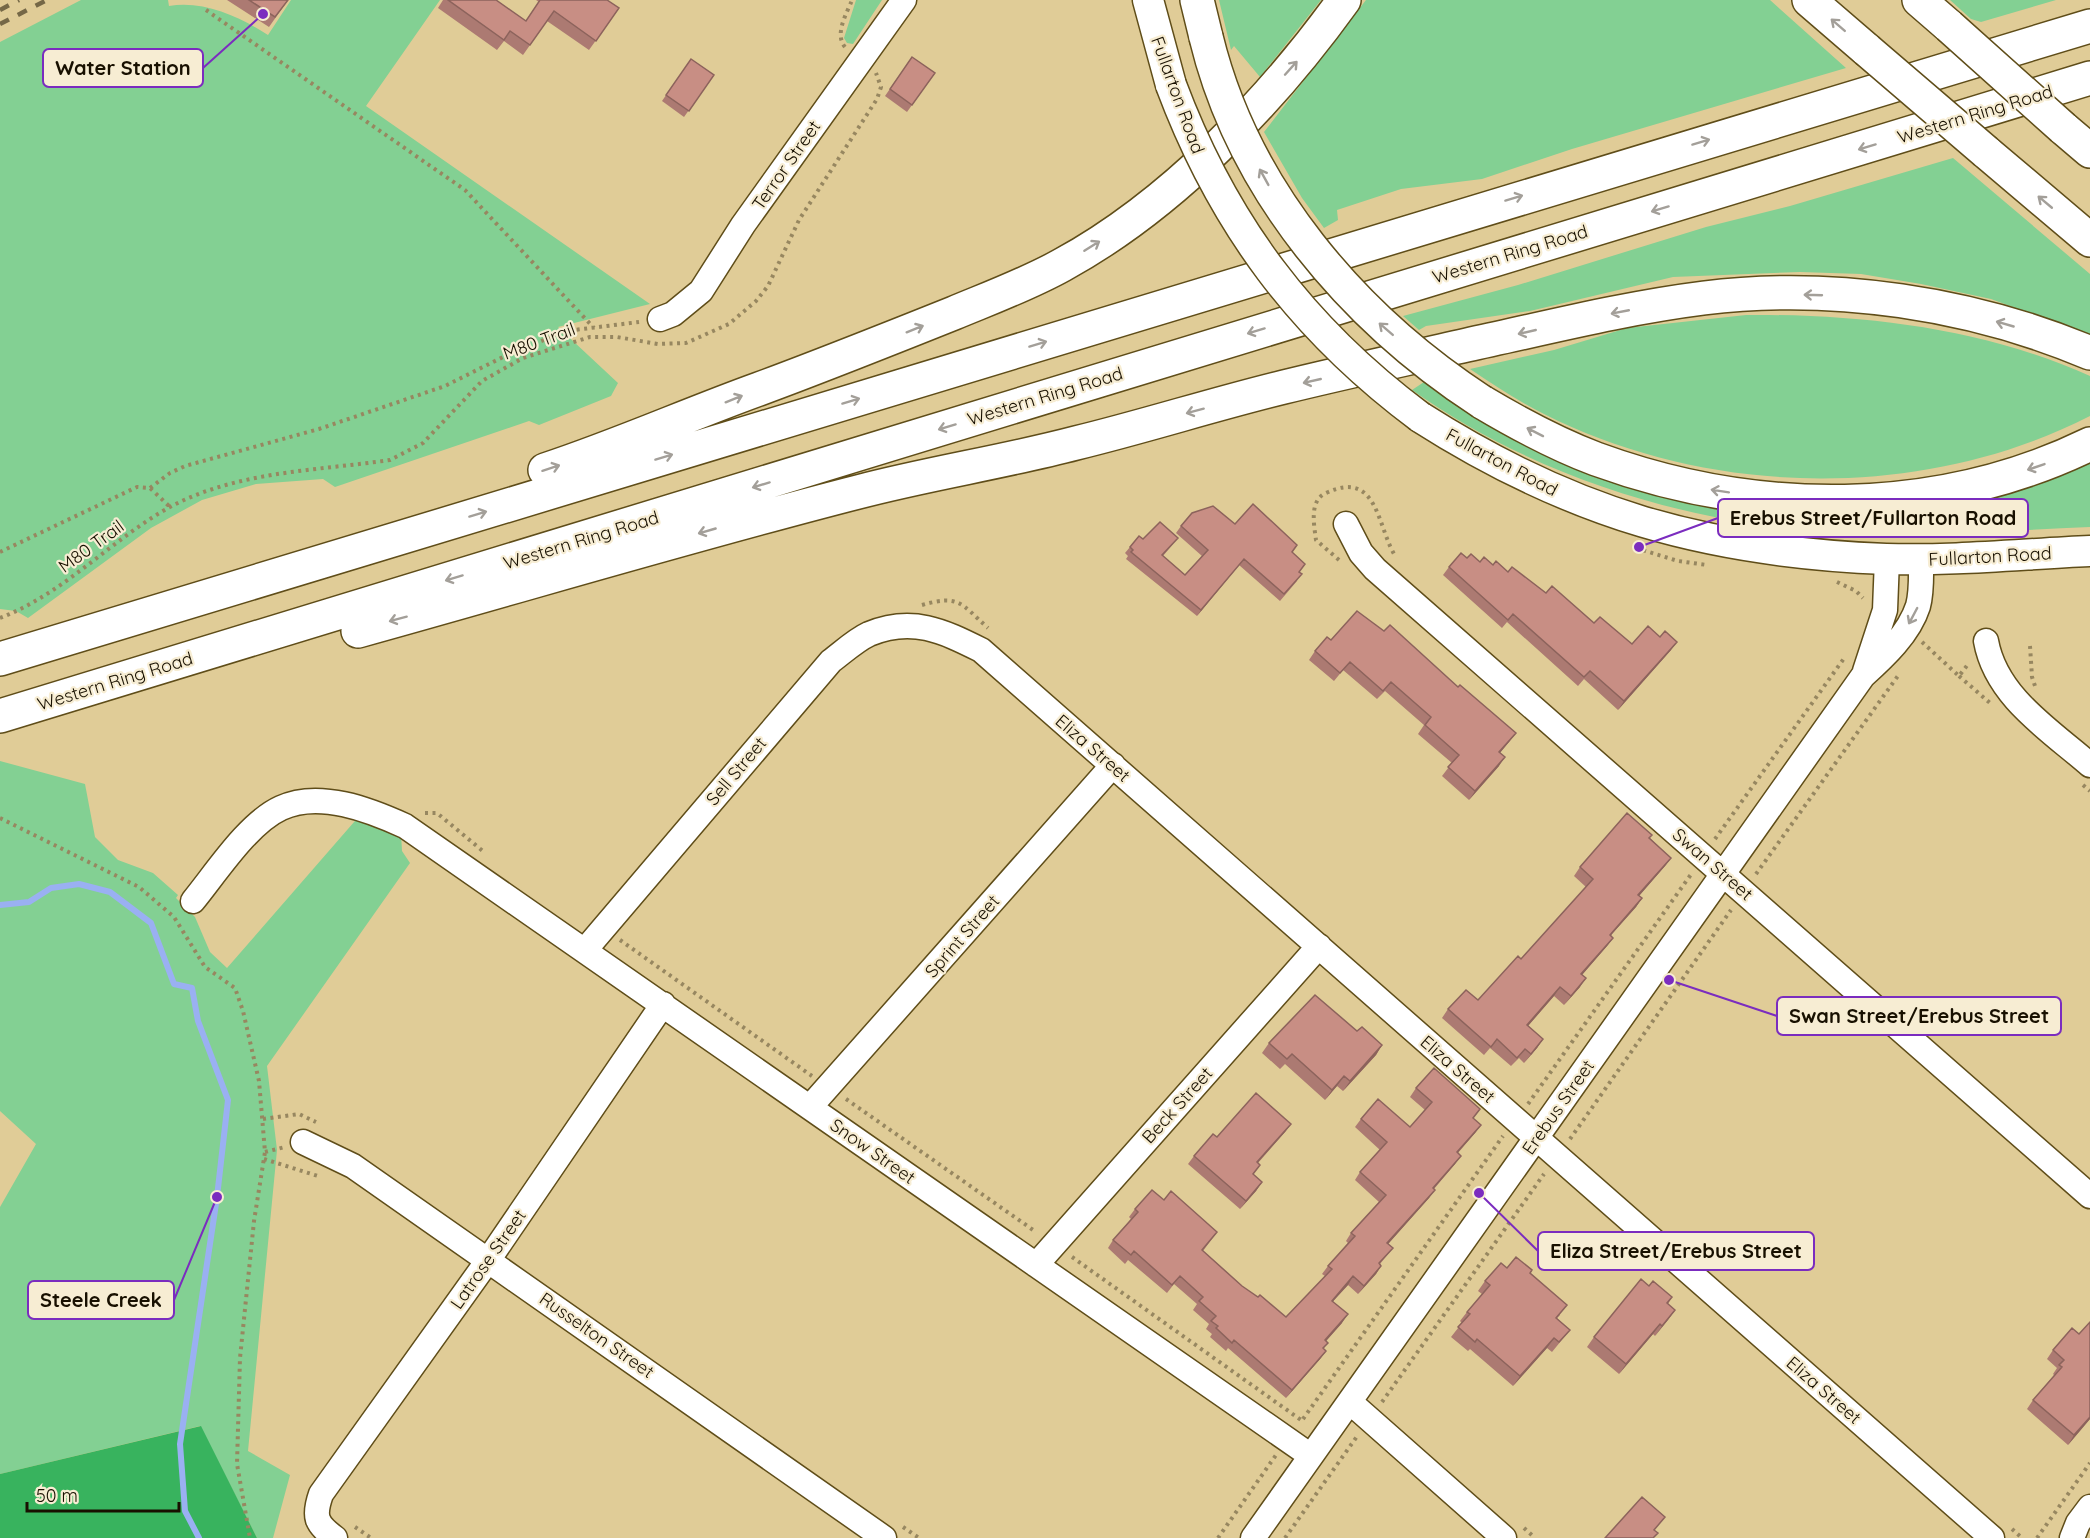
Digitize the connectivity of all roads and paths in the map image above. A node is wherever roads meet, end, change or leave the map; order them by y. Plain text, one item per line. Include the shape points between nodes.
1 (852, 0) edge
2 (904, 0) edge
3 (1148, 0) edge
4 (1197, 0) edge
5 (1344, 0) edge
6 (1809, 0) edge
7 (1919, 0) edge
8 (206, 10) dead end
9 (2090, 26) edge
10 (862, 62) junction
11 (2090, 78) edge
12 (2090, 152) edge
13 (2090, 240) edge
14 (660, 319) joint
15 (594, 328) junction
16 (2090, 353) edge
17 (2090, 444) edge
18 (150, 488) junction
19 (170, 507) junction
20 (1346, 524) dead end
21 (2090, 551) edge
22 (0, 552) edge
23 (1887, 559) junction
24 (1921, 559) junction
25 (916, 615) junction
26 (0, 618) edge
27 (994, 633) dead end
28 (1986, 641) dead end
29 (2030, 646) dead end
30 (0, 659) edge
31 (1901, 672) dead end
32 (1863, 676) junction
33 (2037, 692) dead end
34 (0, 716) edge
35 (1113, 765) junction
36 (2090, 765) edge
37 (0, 818) edge
38 (408, 828) junction
39 (492, 859) dead end
40 (1723, 874) junction
41 (1744, 892) junction
42 (193, 901) dead end
43 (603, 928) junction
44 (1319, 946) junction
45 (585, 950) junction
46 (663, 1004) junction
47 (821, 1077) junction
48 (810, 1107) junction
49 (1518, 1108) junction
50 (262, 1119) junction
51 (317, 1123) dead end
52 (1536, 1137) junction
53 (303, 1142) dead end
54 (1568, 1148) junction
55 (264, 1159) junction
56 (324, 1178) dead end
57 (2090, 1196) edge
58 (1054, 1244) junction
59 (489, 1259) junction
60 (1036, 1264) junction
61 (1350, 1402) junction
62 (1380, 1411) junction
63 (1303, 1419) junction
64 (1287, 1439) junction
65 (1311, 1456) junction
66 (2090, 1463) edge
67 (1511, 1530) edge
68 (1998, 1530) edge
69 (892, 1531) edge
70 (344, 1532) edge
71 (250, 1538) edge
72 (371, 1538) edge
73 (919, 1538) edge
74 (1218, 1538) edge
75 (1253, 1538) edge
76 (1285, 1538) edge
77 (1535, 1538) edge
78 (2022, 1538) edge
79 (2037, 1538) edge

1 - 10 path, M80 Trail via 840,36
2 - 10 street, Terror Street
3 - 23 main road, Fullarton Road, bridge via 1171,85 1213,183 1270,271 1351,362 1420,417 1483,456 1532,480 1659,528 1737,545
17 -> 4 highway, bridge via 2060,459 1948,491 1864,501 1772,499 1697,487 1618,466 1567,447 1482,402 1435,370 1378,323 1305,240 1266,181 1238,128
30 -> 5 highway via 414,512 608,450 912,330 1063,265 1172,190 1252,111
13 -> 6 highway, bridge
7 - 12 highway, bridge
8 - 15 path via 465,190
30 -> 9 highway
10 - 14 street, Terror Street via 789,160 701,291 673,314
10 - 19 path, M80 Trail via 879,77 877,99 799,220 768,286 729,324 686,343 590,337 554,346 523,357 482,381 432,435 402,455 240,480
11 -> 34 highway, Western Ring Road
14 - 15 path
15 - 18 path via 566,331 445,386 319,429 184,466
16 -> 34 highway via 1990,319 1883,299 1773,294 1670,303 1285,387 1074,444 865,490 306,645
18 - 19 path
18 - 22 path via 130,489
19 - 26 path, M80 Trail via 85,568
20 - 40 street, Swan Street via 1361,553 1375,569
21 - 24 main road, Fullarton Road
23 - 24 main road, Fullarton Road
23 - 32 street, Erebus Street via 1886,610
24 -> 32 street, Erebus Street via 1915,613 1887,654
25 - 27 path via 951,599
25 - 35 street, Eliza Street via 981,650
25 - 43 street, Sell Street via 870,634 831,661
28 - 36 street via 1990,659 2007,689
29 - 33 path
31 - 41 path
32 - 40 street, Erebus Street
35 - 44 street, Eliza Street
35 - 47 street, Sprint Street
37 - 50 path via 140,887 174,917 205,967 235,988 254,1059
38 - 39 path via 415,818 437,813
38 - 42 street, Snow Street via 346,805 319,802 282,807 241,843
38 - 45 street, Snow Street
40 - 41 street, Swan Street
40 - 52 street, Erebus Street
41 - 54 path
41 - 57 street, Swan Street
43 - 45 street, Sell Street
43 - 47 path
44 - 49 street, Eliza Street
44 - 58 street, Beck Street
45 - 46 street, Snow Street
46 - 48 street, Snow Street
46 - 59 street, Latrose Street
47 - 48 street, Sprint Street
47 - 58 path
48 - 60 street, Snow Street
49 - 52 street, Eliza Street
49 - 63 path
50 - 51 path via 299,1114
50 - 55 path
52 - 54 street, Eliza Street
52 - 61 street, Erebus Street
53 - 59 street, Russelton Street via 353,1166
54 - 62 path
54 - 68 street, Eliza Street
55 - 56 path
55 - 71 path via 240,1358 237,1464
58 - 60 street, Beck Street
58 - 63 path
59 - 69 street, Russelton Street
59 - 70 street, Latrose Street via 321,1494 315,1514 320,1527
60 - 64 street, Snow Street
61 - 62 street
61 - 65 street, Erebus Street
62 - 67 street
62 - 76 path
63 - 64 path
64 - 65 street, Snow Street
64 - 74 path
65 - 75 street, Erebus Street
66 - 79 path
67 - 77 path
68 - 78 path
69 - 73 path
70 - 72 path

